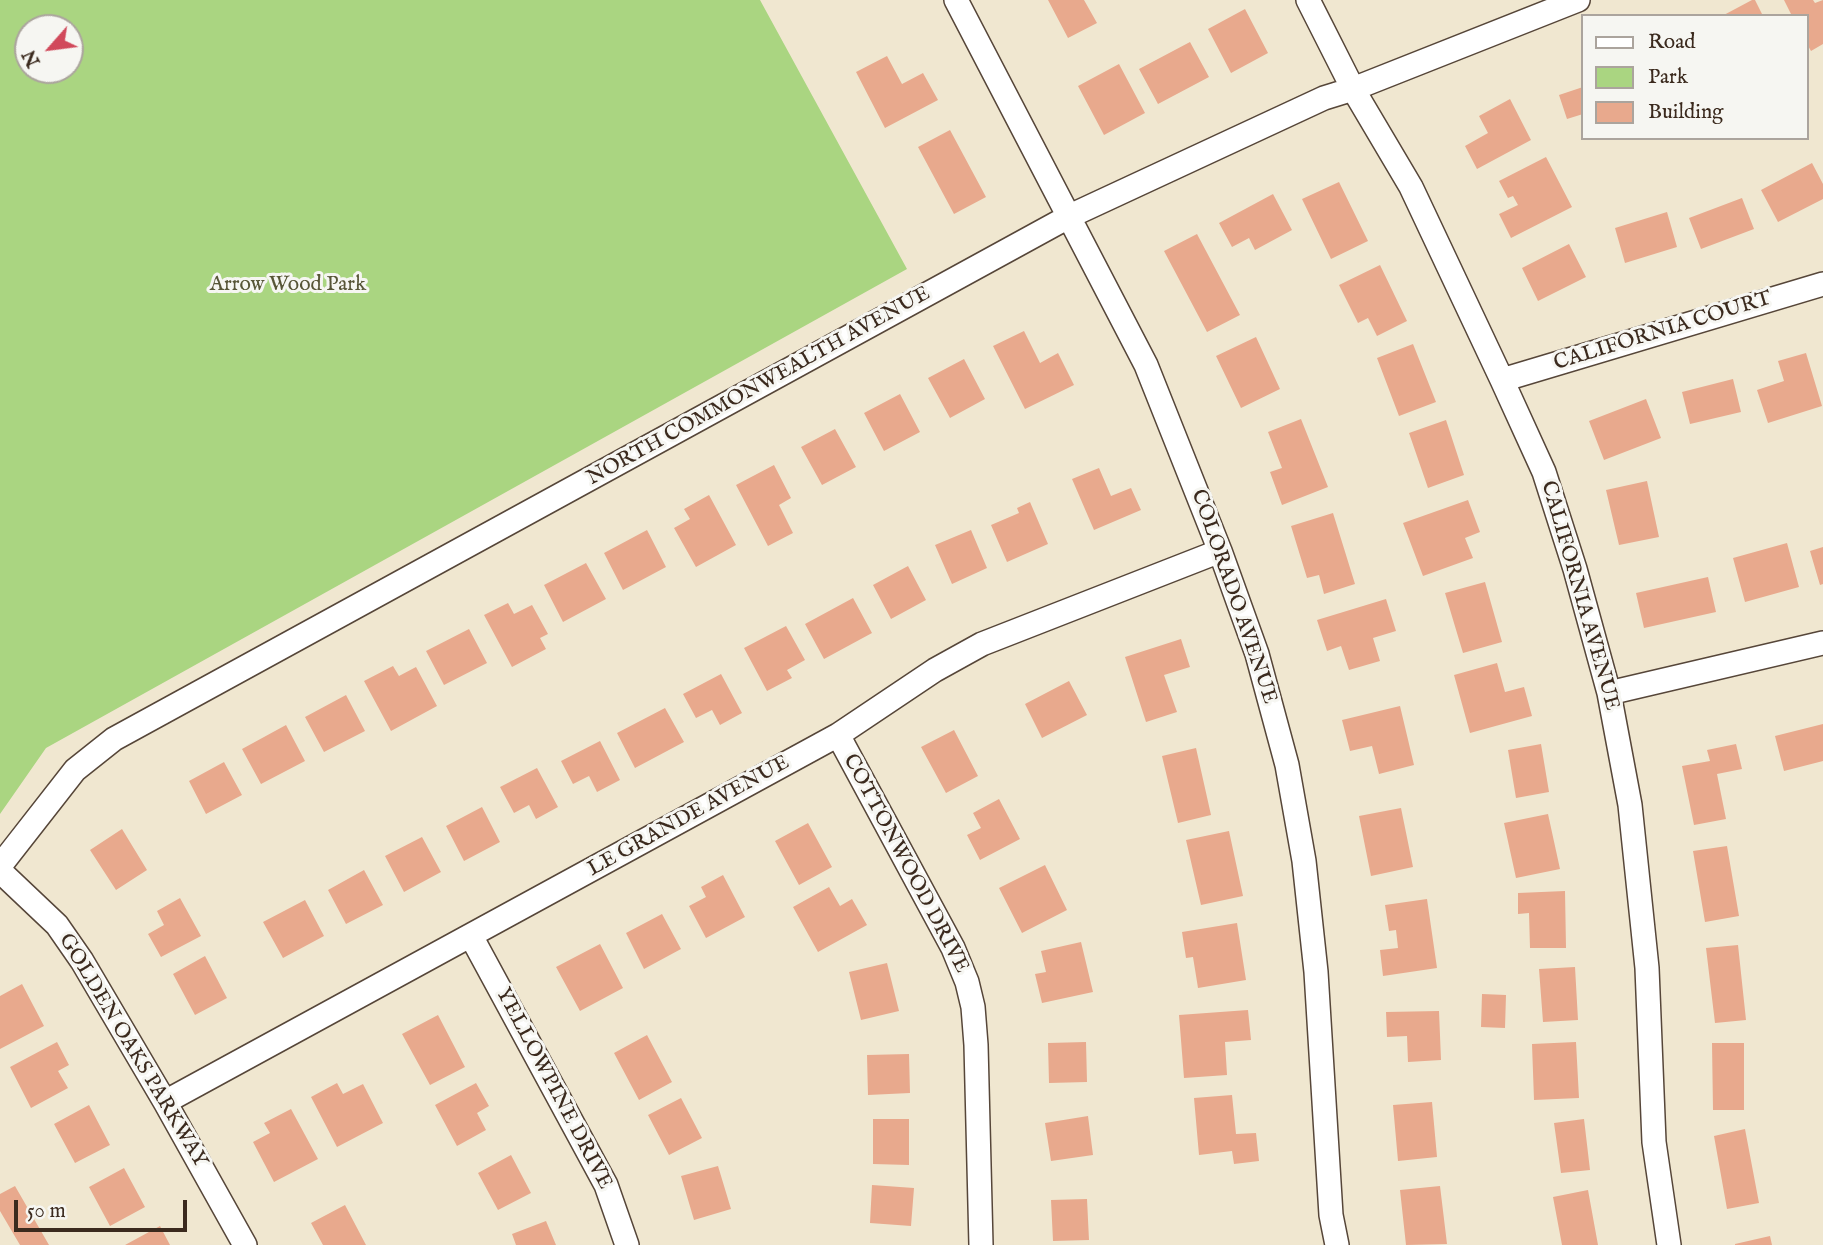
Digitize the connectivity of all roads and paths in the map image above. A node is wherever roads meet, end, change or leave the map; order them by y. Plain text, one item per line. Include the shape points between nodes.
1 (956, 0) edge
2 (1308, 0) edge
3 (1578, 0) edge
4 (1353, 89) junction
5 (1070, 216) junction
6 (1823, 284) edge
7 (1502, 380) junction
8 (1220, 551) junction
9 (1823, 643) edge
10 (1609, 693) junction
11 (838, 735) junction
12 (0, 869) edge
13 (471, 936) junction
14 (165, 1101) junction
15 (246, 1245) edge
16 (627, 1245) edge
17 (981, 1245) edge
18 (1337, 1245) edge
19 (1669, 1245) edge

1 - 5 street, COLORADO AVENUE
2 - 4 street, CALIFORNIA AVENUE
3 - 4 street, NORTH COMMONWEALTH AVENUE
4 - 5 street, NORTH COMMONWEALTH AVENUE via 1324,97
4 - 7 street, CALIFORNIA AVENUE via 1411,187
5 - 8 street, COLORADO AVENUE via 1146,366
5 - 12 street, NORTH COMMONWEALTH AVENUE via 114,739 75,770
6 - 7 street, CALIFORNIA COURT
7 - 10 street, CALIFORNIA AVENUE via 1544,472
8 - 11 street, LE GRANDE AVENUE via 982,644
8 - 18 street, COLORADO AVENUE via 1257,654 1287,765 1301,848 1316,972 1331,1215
9 - 10 street
10 - 19 street, CALIFORNIA AVENUE via 1630,805 1647,968 1654,1142
11 - 13 street, LE GRANDE AVENUE
11 - 17 street, COTTONWOOD DRIVE via 967,982 976,1045
12 - 14 street, GOLDEN OAKS PARKWAY via 57,925
13 - 14 street, LE GRANDE AVENUE
13 - 16 street, YELLOWPINE DRIVE via 606,1185
14 - 15 street, GOLDEN OAKS PARKWAY

